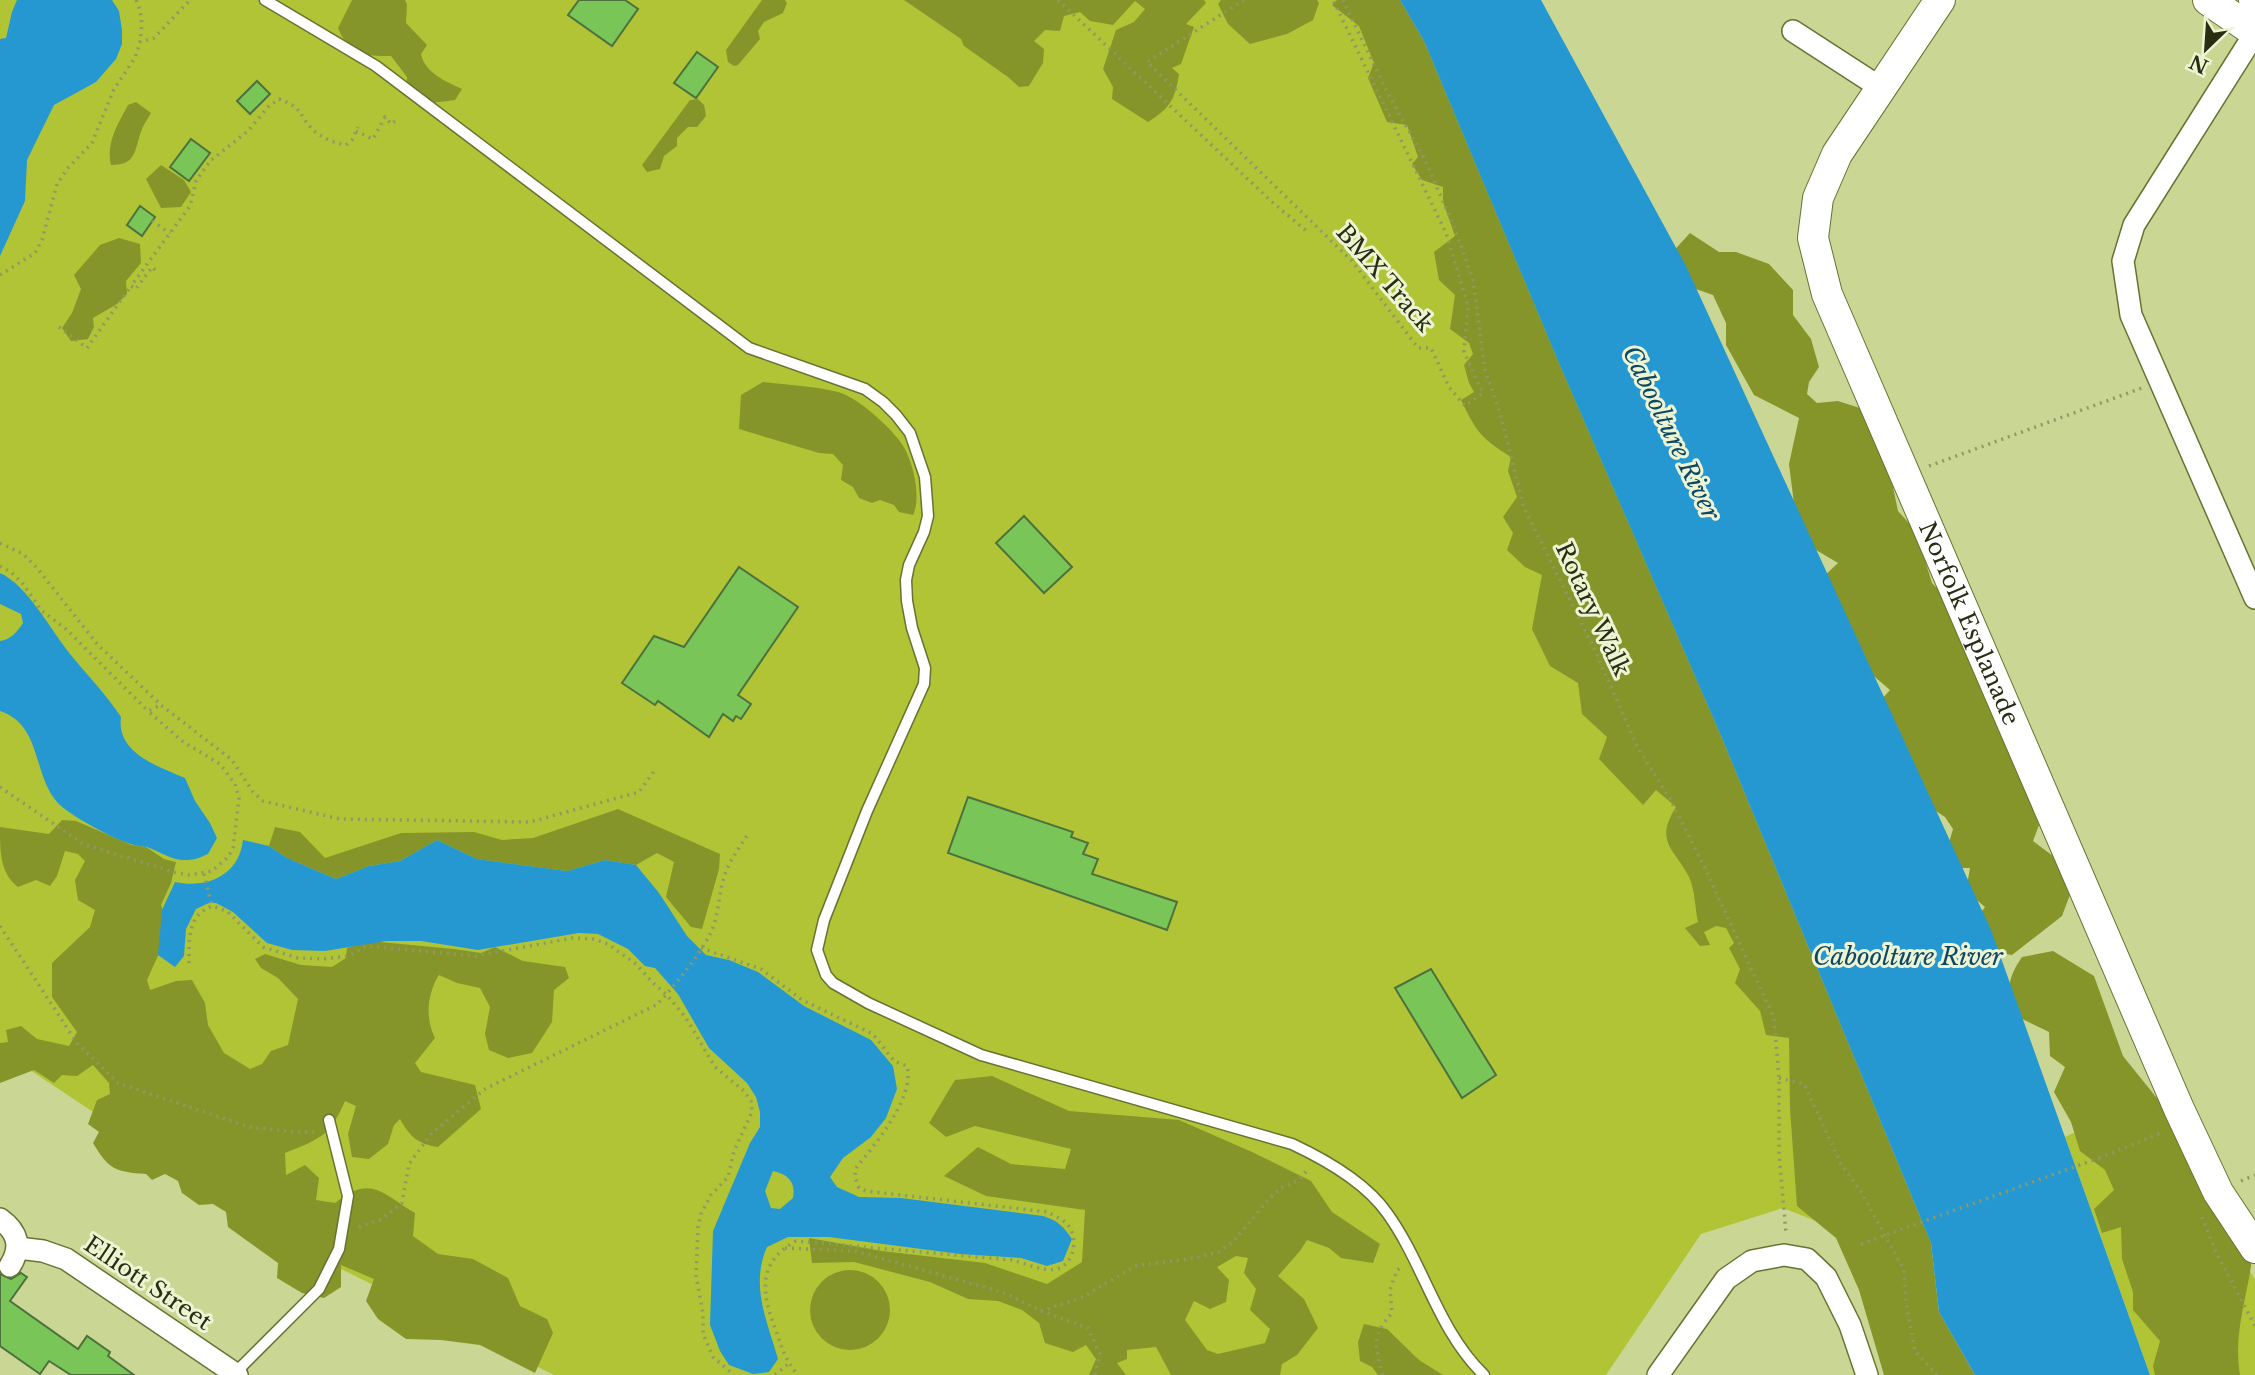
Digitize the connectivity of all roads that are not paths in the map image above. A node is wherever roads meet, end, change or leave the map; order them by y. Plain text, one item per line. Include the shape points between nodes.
1 (265, 0) edge
2 (1940, 0) edge
3 (2208, 0) edge
4 (1793, 31) dead end
5 (2255, 33) edge
6 (1881, 88) junction
7 (2255, 598) edge
8 (330, 1126) road end
9 (0, 1219) edge
10 (2255, 1248) edge
11 (236, 1374) edge
12 (1484, 1375) edge
13 (1658, 1375) edge
14 (1867, 1375) edge

1 - 12 lane via 376,66 749,348 865,389 910,433 925,477 928,516 906,580 912,628 925,668 924,684 824,920 817,950 833,983 981,1055 1292,1144 1320,1157 1387,1212 1450,1331
2 - 6 street, Norfolk Esplanade
3 - 5 street
4 - 6 street
5 - 7 street via 2134,225 2123,261 2131,315
6 - 10 street, Norfolk Esplanade via 1837,154 1818,198 1812,238 1827,295 2205,1169
8 - 11 lane via 348,1196 339,1249 319,1289
9 - 11 street, Elliott Street via 12,1228 14,1257 43,1251 66,1259
13 - 14 street via 1726,1279 1752,1261 1784,1255 1807,1259 1826,1277 1850,1325

